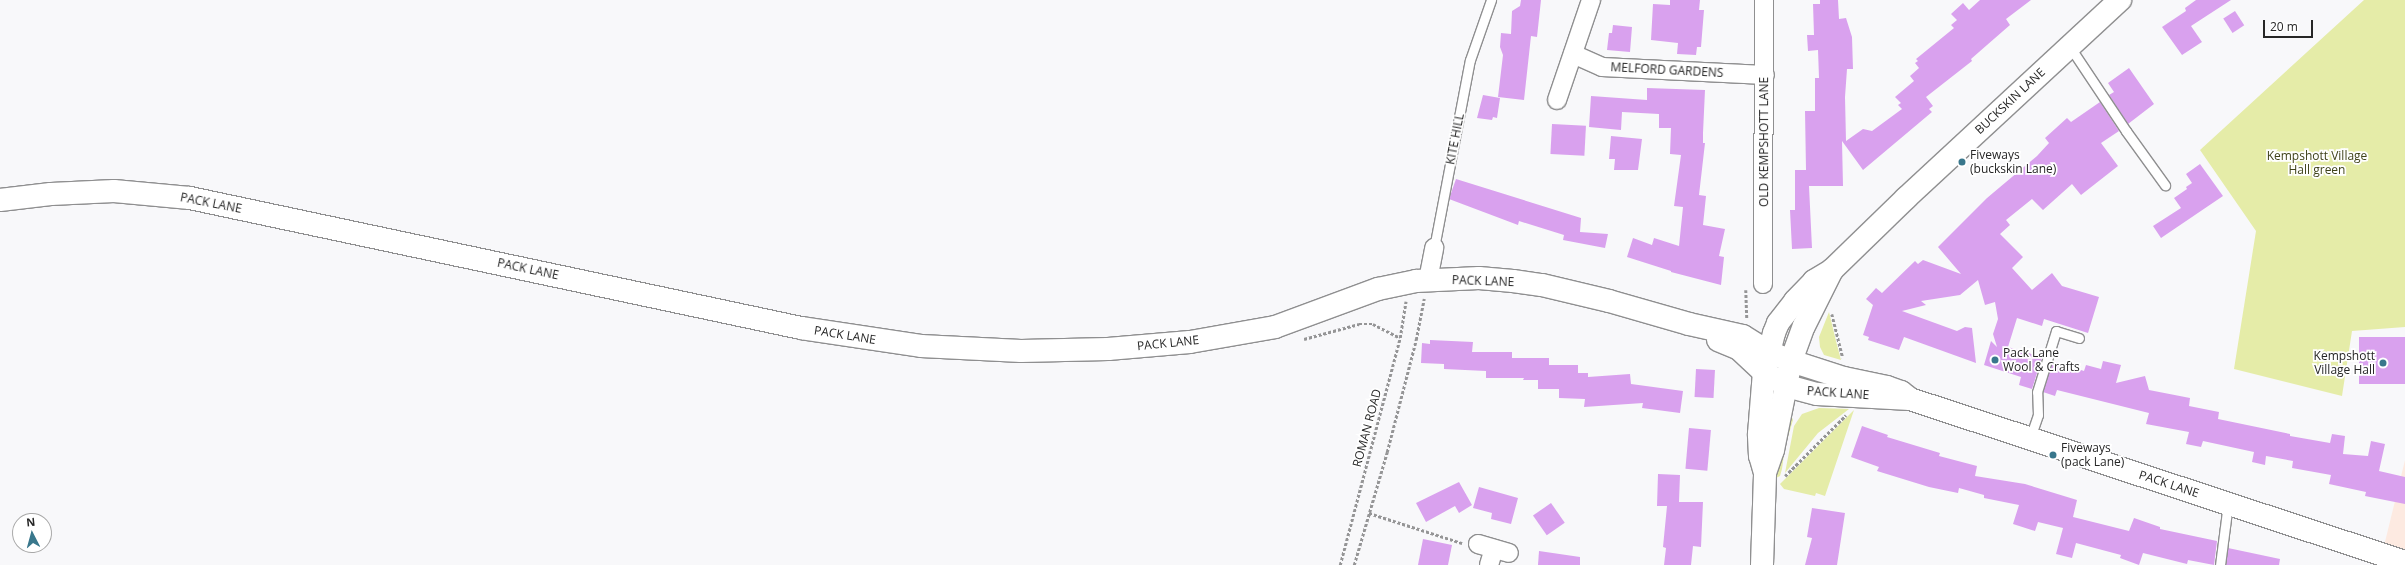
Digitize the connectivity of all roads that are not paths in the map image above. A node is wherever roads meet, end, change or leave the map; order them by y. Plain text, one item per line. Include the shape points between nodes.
1 (1491, 0) edge
2 (1591, 0) edge
3 (1764, 0) edge
4 (2120, 0) edge
5 (2070, 47) junction
6 (1573, 54) junction
7 (1765, 75) junction
8 (1557, 100) dead end
9 (2165, 185) dead end
10 (0, 200) edge
11 (1434, 248) joint
12 (1832, 270) junction
13 (1763, 284) road end
14 (1427, 287) junction
15 (2079, 338) dead end
16 (1791, 361) junction
17 (1767, 362) junction
18 (1787, 386) junction
19 (1910, 399) junction
20 (2030, 438) junction
21 (1773, 476) junction
22 (2228, 503) junction
23 (2405, 562) edge
24 (1762, 565) edge
25 (2220, 565) edge

1 - 11 lane, KITE HILL via 1470,60
2 - 6 street
3 - 7 street, OLD KEMPSHOTT LANE
4 - 5 street, BUCKSKIN LANE
5 - 9 lane
5 - 12 street, BUCKSKIN LANE
6 - 7 street, MELFORD GARDENS via 1602,67
6 - 8 street
7 - 13 street, OLD KEMPSHOTT LANE
10 - 14 street, PACK LANE via 114,191 190,198 801,328 921,346 1021,351 1108,350 1190,342 1275,327 1378,289
11 - 14 street, KITE HILL
12 - 16 street, BUCKSKIN LANE via 1804,326
12 - 17 street, BUCKSKIN LANE via 1814,281 1786,311 1774,333
14 - 17 street, PACK LANE via 1478,278 1542,285 1689,324
15 - 20 lane via 2056,331 2037,392 2038,415
16 - 17 street, PACK LANE
16 - 18 street, BUCKSKIN LANE
16 - 19 street, PACK LANE via 1838,377 1887,387 1901,392
17 - 18 street, PACK LANE
17 - 21 street, BUCKSKIN LANE via 1759,446
18 - 19 street, PACK LANE via 1817,394
18 - 21 street, BUCKSKIN LANE via 1774,450
19 - 20 street, PACK LANE
20 - 22 street, PACK LANE
21 - 24 street
22 - 23 street, PACK LANE
22 - 25 lane

